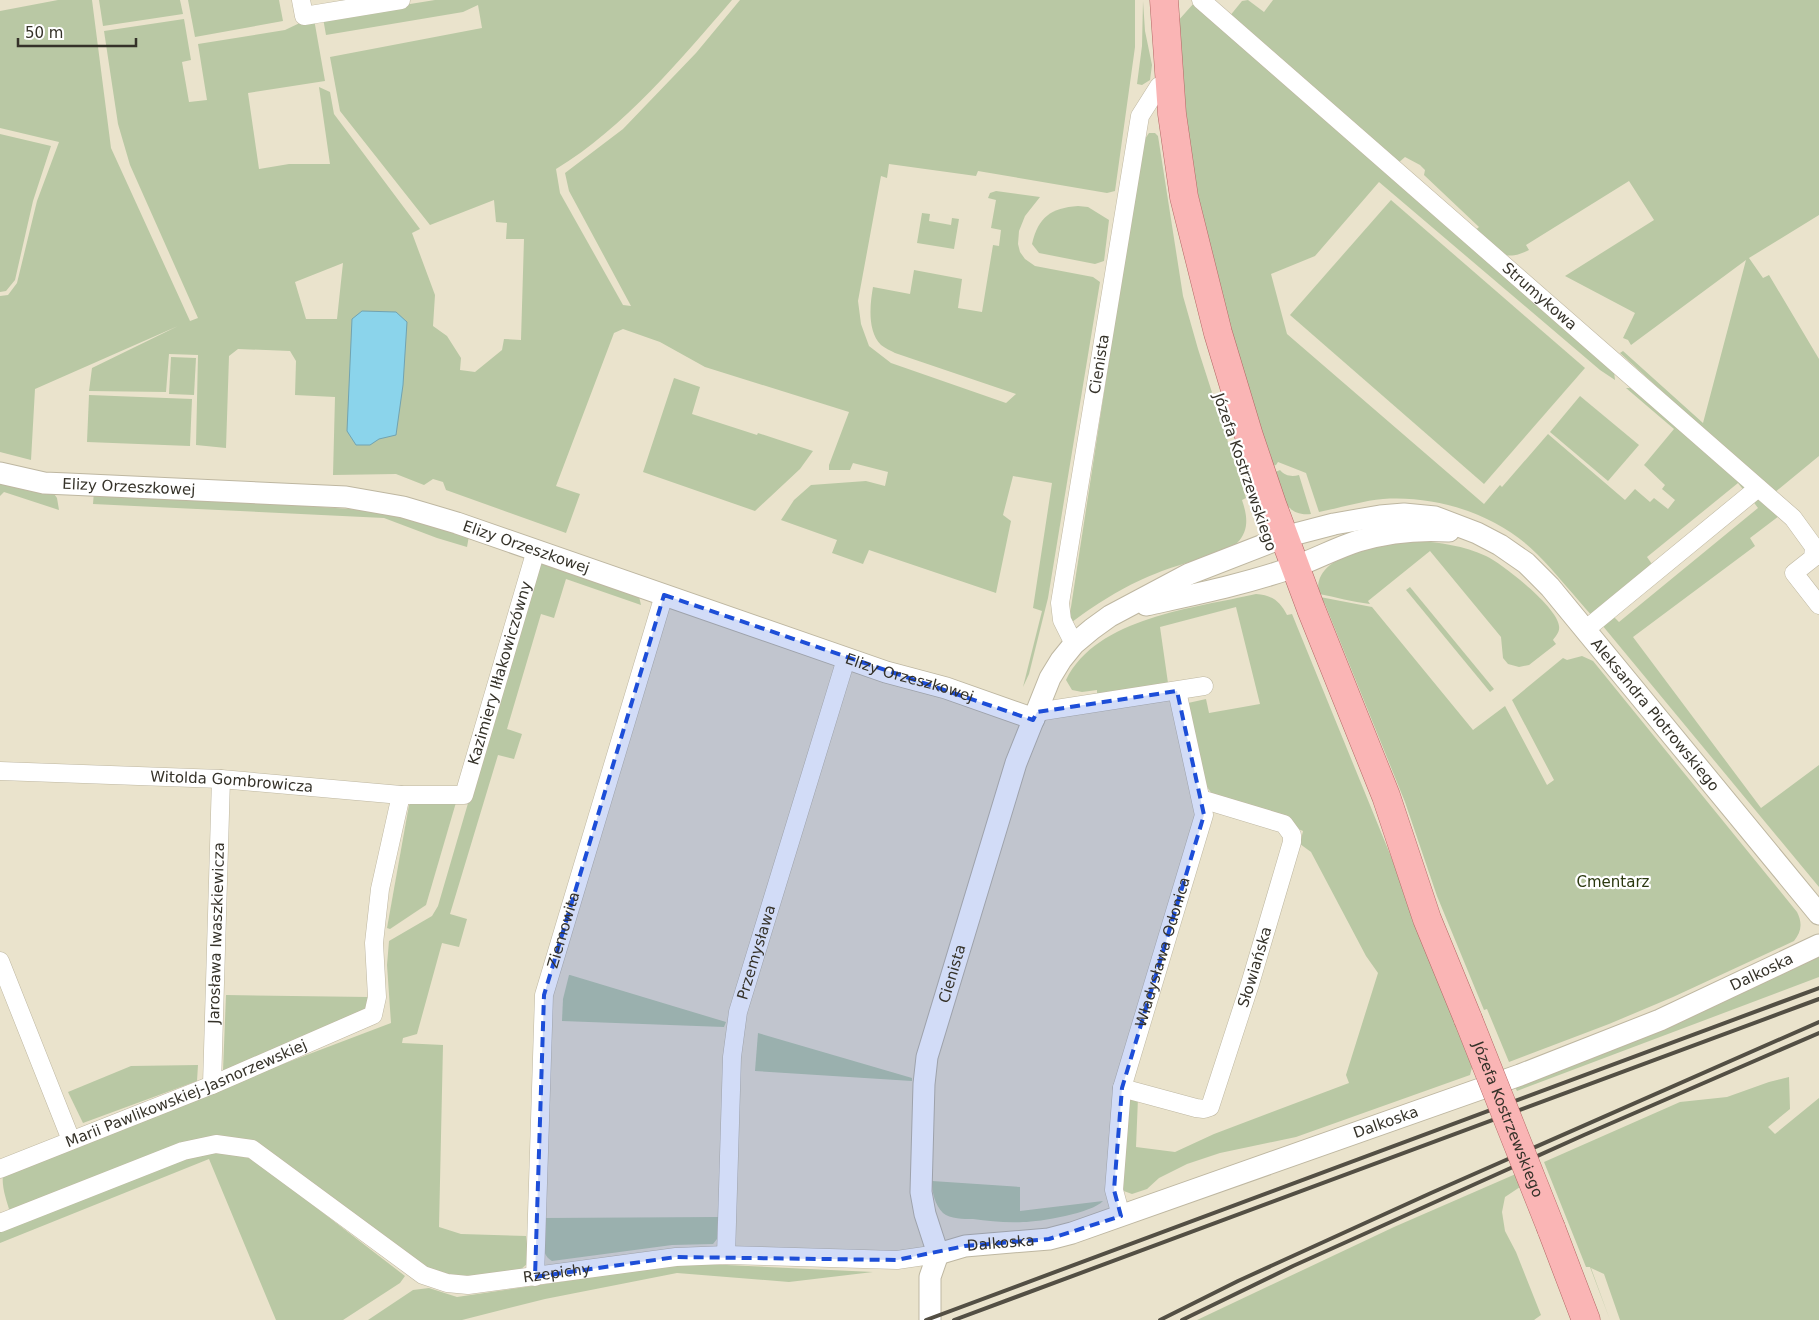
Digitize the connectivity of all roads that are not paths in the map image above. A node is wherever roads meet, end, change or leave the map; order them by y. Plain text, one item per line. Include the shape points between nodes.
1 (301, 0) edge
2 (401, 0) edge
3 (1148, 0) edge
4 (1164, 0) edge
5 (1201, 0) edge
6 (1159, 86) junction
7 (0, 473) edge
8 (1758, 488) junction
9 (1477, 533) junction
10 (1277, 540) junction
11 (536, 550) junction
12 (1288, 569) junction
13 (664, 595) junction
14 (1819, 605) edge
15 (1121, 610) junction
16 (1585, 630) junction
17 (1074, 644) junction
18 (846, 659) junction
19 (1204, 686) dead end
20 (1177, 691) junction
21 (1035, 715) junction
22 (0, 771) edge
23 (221, 779) junction
24 (401, 795) junction
25 (464, 795) joint
26 (1201, 799) junction
27 (1819, 914) edge
28 (1819, 945) edge
29 (0, 961) edge
30 (212, 1085) junction
31 (1122, 1088) junction
32 (71, 1140) junction
33 (0, 1169) edge
34 (2, 1216) edge
35 (1121, 1216) junction
36 (938, 1254) junction
37 (726, 1255) junction
38 (535, 1277) junction
39 (930, 1320) edge
40 (1586, 1320) edge

1 - 2 street via 304,16
3 - 6 main road, Józefa Kostrzewskiego
4 - 10 main road, Józefa Kostrzewskiego via 1172,114 1184,197 1218,333
5 - 8 street, Strumykowa
6 - 10 main road, Józefa Kostrzewskiego via 1191,295 1219,398
6 - 17 street, Cienista via 1140,116 1060,603 1062,620
7 - 11 street, Elizy Orzeszkowej via 58,484 316,495 376,501 428,514
8 - 14 street, Strumykowa via 1793,518 1814,547 1813,558 1794,572
8 - 16 street
9 - 10 street, Aleksandra Piotrowskiego via 1434,517 1404,514 1354,520
9 - 12 street, Aleksandra Piotrowskiego via 1435,530 1385,534 1358,541
9 - 16 street, Aleksandra Piotrowskiego via 1526,563
10 - 12 main road, Józefa Kostrzewskiego
10 - 15 street, Cienista via 1189,574
11 - 13 street, Elizy Orzeszkowej
11 - 25 street, Kazimiery Iłłakowiczówny
12 - 15 street, Cienista
12 - 40 main road, Józefa Kostrzewskiego, bridge via 1372,801 1409,887 1427,919
13 - 18 street, Elizy Orzeszkowej
13 - 38 street, Ziemowita via 544,995
15 - 17 street, Cienista
16 - 27 street, Aleksandra Piotrowskiego
17 - 21 street, Cienista via 1050,678
18 - 21 street, Elizy Orzeszkowej
18 - 37 street, Przemysława via 734,1033
19 - 20 street
20 - 21 street
20 - 26 street, Władysława Odonica
21 - 36 street, Cienista via 1010,778 927,1057 921,1192
22 - 23 street, Witolda Gombrowicza
23 - 24 street, Witolda Gombrowicza
23 - 30 street, Jarosława Iwaszkiewicza
24 - 25 street, Witolda Gombrowicza
24 - 30 street, Marii Pawlikowskiej-Jasnorzewskiej via 380,889 374,944 377,997 373,1015
26 - 31 street, Władysława Odonica via 1204,815
26 - 31 street, Słowiańska via 1284,824 1292,835 1292,842 1210,1107 1196,1108
28 - 35 street, Dalkoska via 1660,1020 1528,1071
29 - 32 street
30 - 32 street, Marii Pawlikowskiej-Jasnorzewskiej
31 - 35 street, Władysława Odonica via 1114,1190
32 - 33 street, Marii Pawlikowskiej-Jasnorzewskiej
34 - 38 street, Rzepichy via 183,1151 216,1144 252,1149 423,1275 447,1283 468,1285
35 - 36 street, Dalkoska via 1050,1239 965,1246
36 - 37 street, Rzepichy via 897,1260
36 - 39 street via 930,1277
37 - 38 street, Rzepichy via 676,1257

